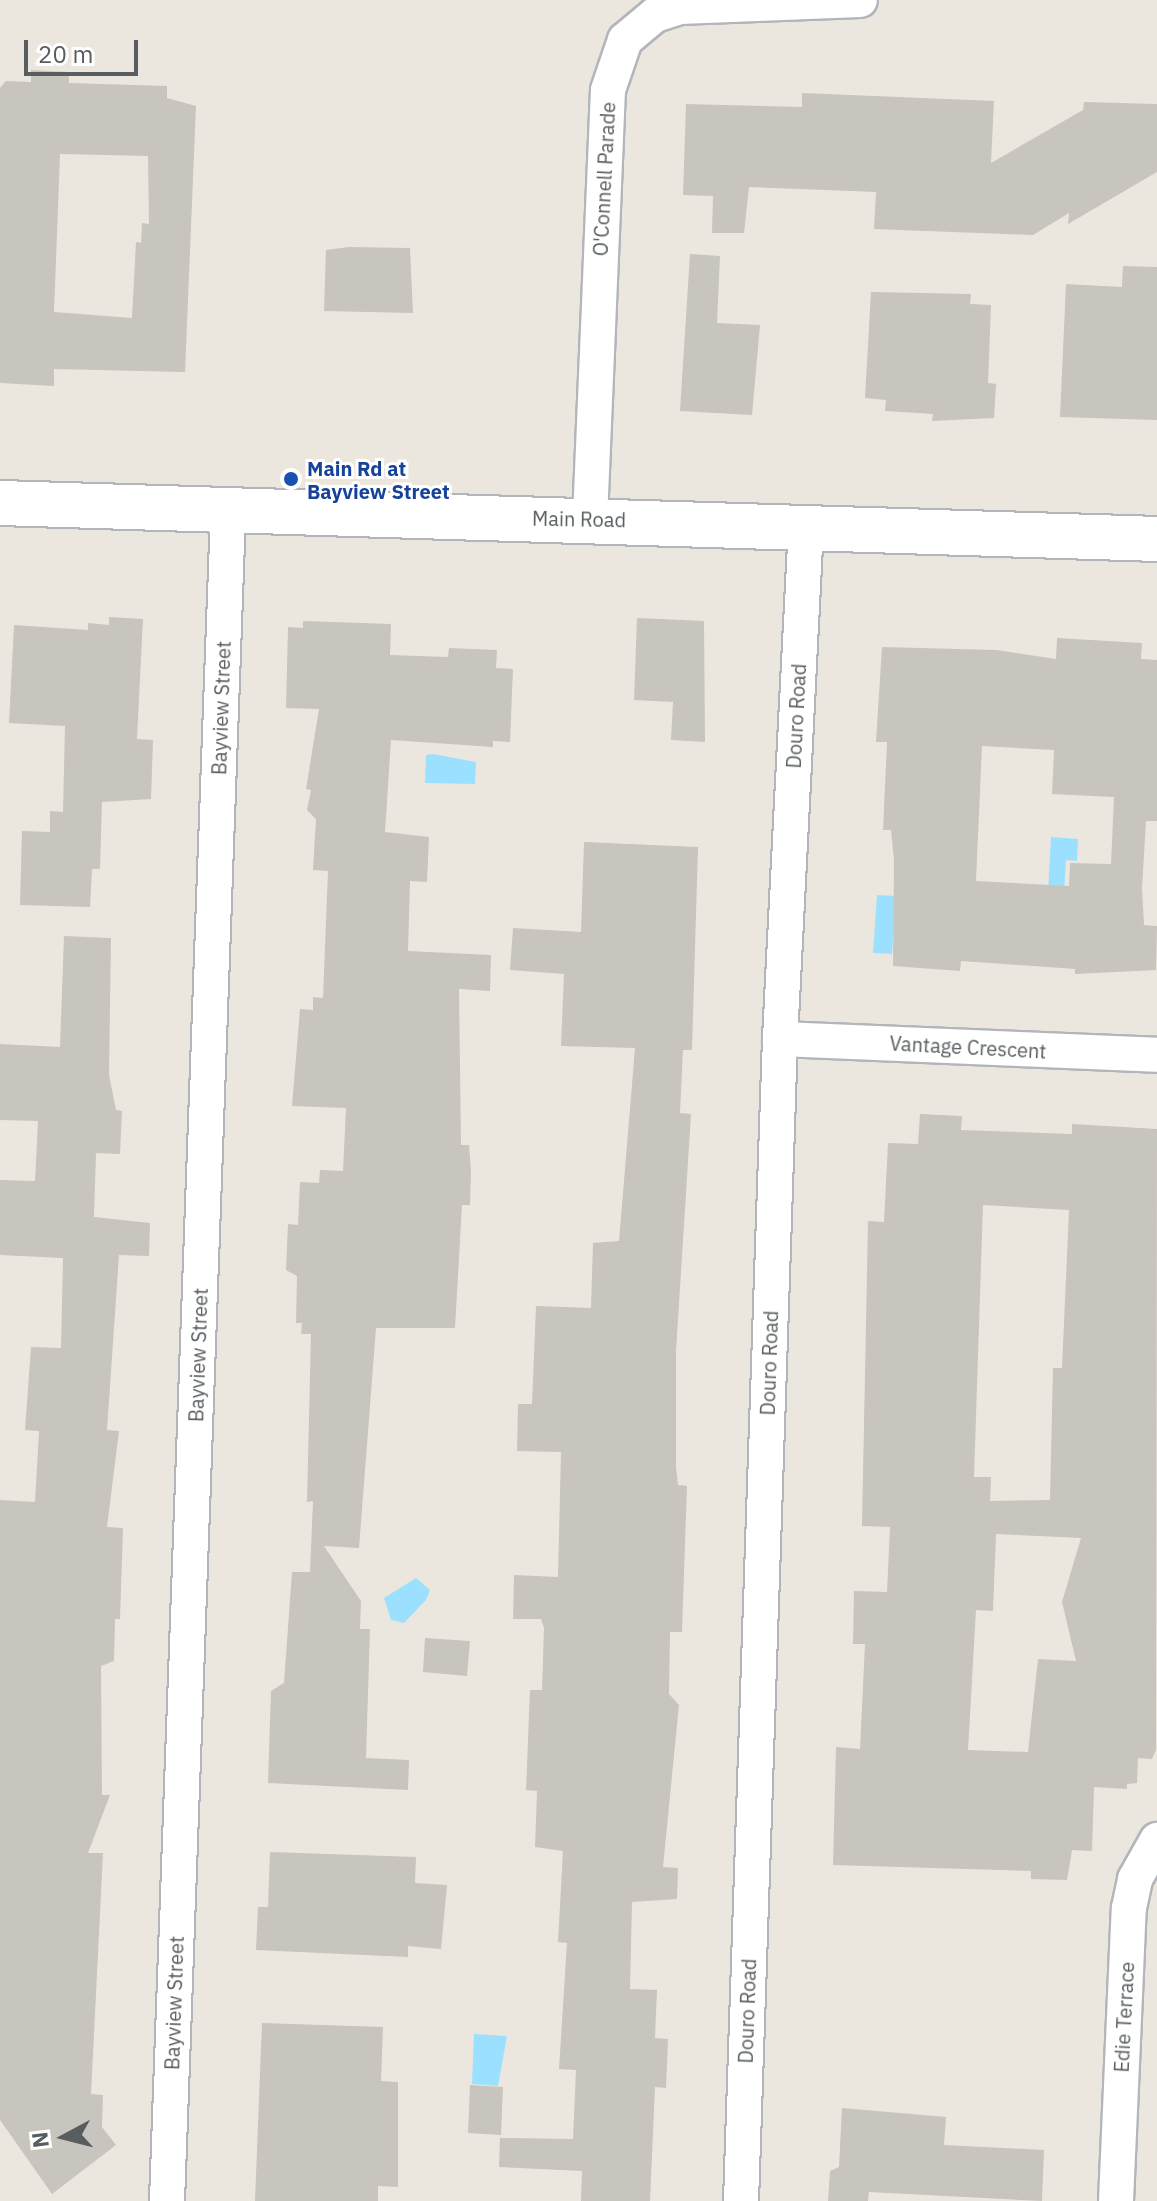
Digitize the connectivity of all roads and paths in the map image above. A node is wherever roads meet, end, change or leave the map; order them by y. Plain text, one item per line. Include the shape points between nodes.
1 (860, 0) edge
2 (0, 503) edge
3 (228, 510) junction
4 (590, 519) junction
5 (806, 526) junction
6 (1157, 539) edge
7 (780, 1039) junction
8 (1157, 1055) edge
9 (1157, 1840) edge
10 (167, 2201) edge
11 (741, 2201) edge
12 (1116, 2201) edge

1 - 4 street, O'Connell Parade via 680,7 655,15 625,40 608,90
2 - 3 main road, Main Road
3 - 4 main road, Main Road
3 - 10 street, Bayview Street
4 - 5 main road, Main Road
5 - 6 main road, Main Road
5 - 7 street, Douro Road
7 - 8 street, Vantage Crescent
7 - 11 street, Douro Road
9 - 12 street, Edie Terrace via 1135,1879 1129,1908

